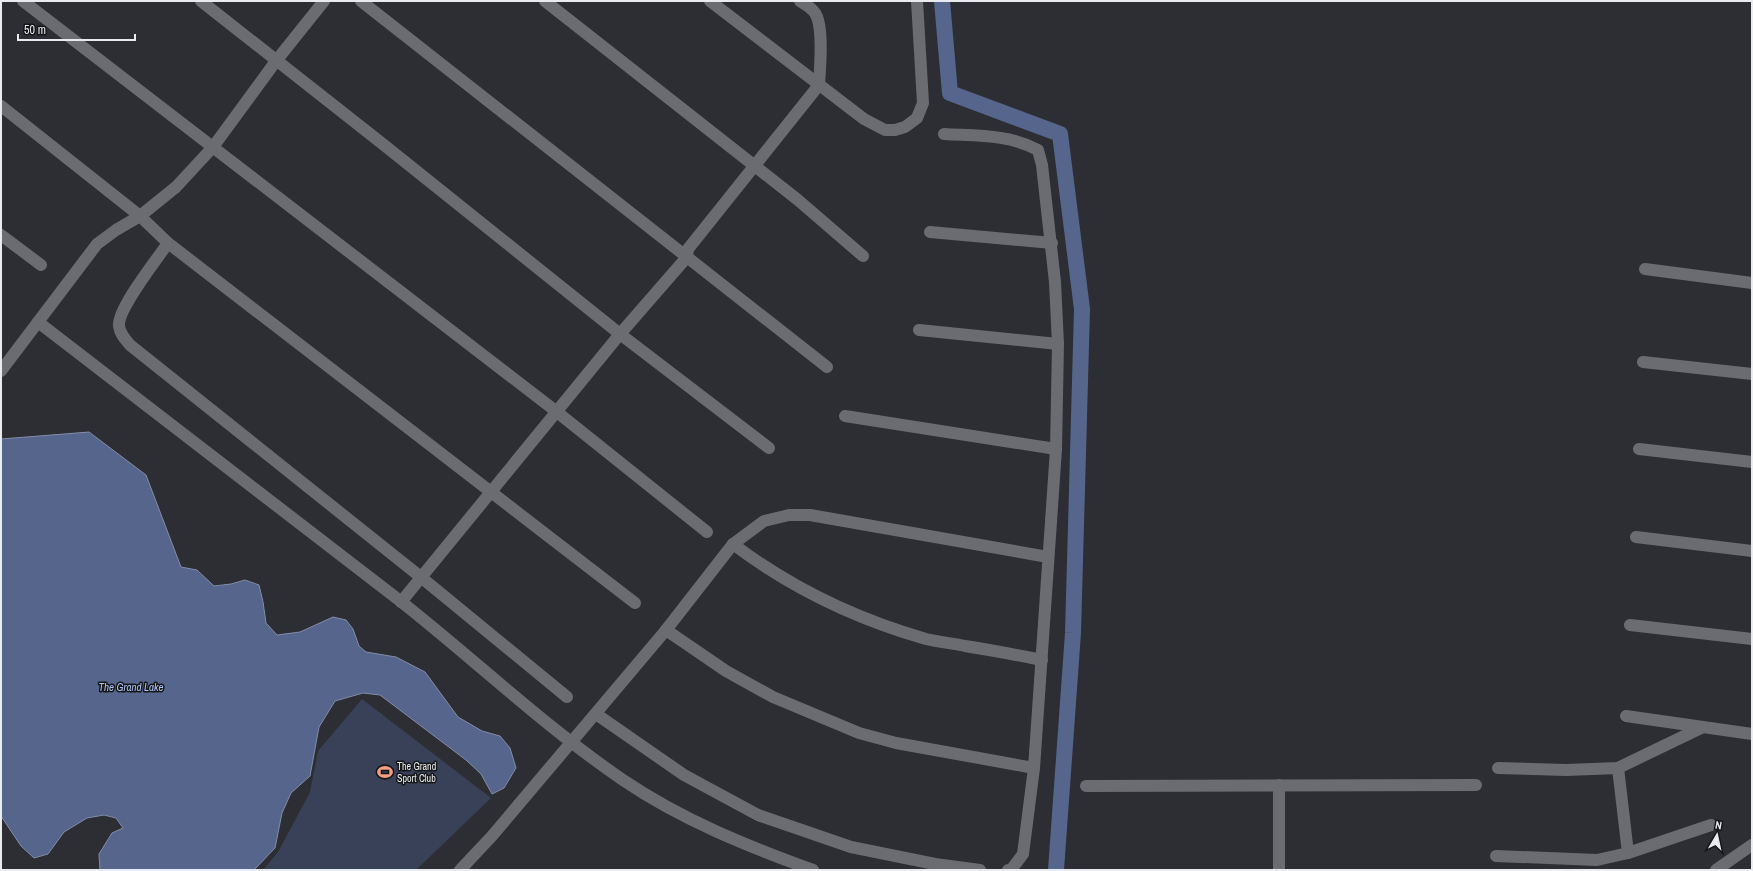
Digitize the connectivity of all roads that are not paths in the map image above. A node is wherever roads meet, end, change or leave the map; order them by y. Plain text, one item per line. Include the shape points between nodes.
1 (23, 1) edge
2 (201, 1) edge
3 (324, 1) edge
4 (361, 1) edge
5 (545, 1) edge
6 (710, 1) edge
7 (800, 1) edge
8 (917, 1) edge
9 (276, 61) junction
10 (819, 85) junction
11 (1, 106) edge
12 (944, 134) dead end
13 (213, 148) junction
14 (754, 166) junction
15 (140, 216) junction
16 (930, 232) dead end
17 (1, 235) edge
18 (168, 243) junction
19 (1052, 243) junction
20 (863, 256) dead end
21 (687, 258) junction
22 (41, 266) dead end
23 (1645, 269) dead end
24 (1752, 283) edge
25 (38, 322) junction
26 (919, 330) dead end
27 (620, 334) junction
28 (1058, 344) junction
29 (1643, 362) dead end
30 (827, 367) dead end
31 (1, 371) edge
32 (1752, 374) edge
33 (557, 412) junction
34 (845, 416) dead end
35 (769, 448) dead end
36 (1056, 449) junction
37 (1639, 449) dead end
38 (1752, 462) edge
39 (492, 491) junction
40 (707, 532) dead end
41 (1636, 537) dead end
42 (733, 544) junction
43 (1752, 551) edge
44 (1048, 557) junction
45 (422, 578) junction
46 (401, 602) junction
47 (635, 603) dead end
48 (1630, 625) dead end
49 (666, 630) junction
50 (1752, 639) edge
51 (1042, 660) junction
52 (567, 697) dead end
53 (596, 714) junction
54 (1626, 716) dead end
55 (1703, 727) junction
56 (1752, 734) edge
57 (571, 741) junction
58 (1034, 768) junction
59 (1498, 768) dead end
60 (1618, 768) junction
61 (1476, 785) dead end
62 (1086, 786) dead end
63 (1279, 786) junction
64 (1711, 824) dead end
65 (1752, 845) edge
66 (1628, 853) junction
67 (1496, 856) dead end
68 (460, 870) edge
69 (814, 870) edge
70 (980, 870) edge
71 (1008, 870) edge
72 (1279, 870) edge
73 (1716, 870) edge

1 - 13 street
2 - 9 street
3 - 9 street
4 - 21 street
5 - 14 street
6 - 10 street
7 - 10 street via 815,13 819,26
8 - 10 street via 923,103 917,118 905,127 885,130 864,119
9 - 13 street
9 - 27 street
10 - 14 street
11 - 15 street
12 - 19 street via 1002,138 1023,142 1038,150
13 - 15 street via 176,187
13 - 33 street
14 - 20 street
14 - 21 street via 688,249
15 - 18 street
15 - 25 street via 97,244
16 - 19 street
17 - 22 street
18 - 39 street
18 - 45 street via 128,300 119,325 122,335 130,345
19 - 28 street
21 - 27 street
21 - 30 street
23 - 24 street
25 - 31 street
25 - 46 street
26 - 28 street
27 - 33 street
27 - 35 street
28 - 36 street
29 - 32 street
33 - 39 street
33 - 40 street
34 - 36 street
36 - 44 street
37 - 38 street
39 - 45 street
39 - 47 street
41 - 43 street
42 - 44 street via 764,521 788,515 810,515
42 - 49 street
42 - 51 street via 761,565 803,590 849,612 927,639
44 - 51 street
45 - 46 street
45 - 52 street
46 - 57 street
48 - 50 street
49 - 53 street
49 - 58 street via 726,671 773,698 811,714 896,743
51 - 58 street
53 - 57 street
53 - 70 street via 684,775 758,815 851,847
54 - 55 street
55 - 56 street
55 - 60 street
57 - 68 street
57 - 69 street via 625,781 665,805 726,837
58 - 71 street via 1023,854 1011,870
59 - 60 street
60 - 66 street
61 - 63 street
62 - 63 street
63 - 72 street
64 - 66 street
65 - 73 street
66 - 67 street via 1597,860

